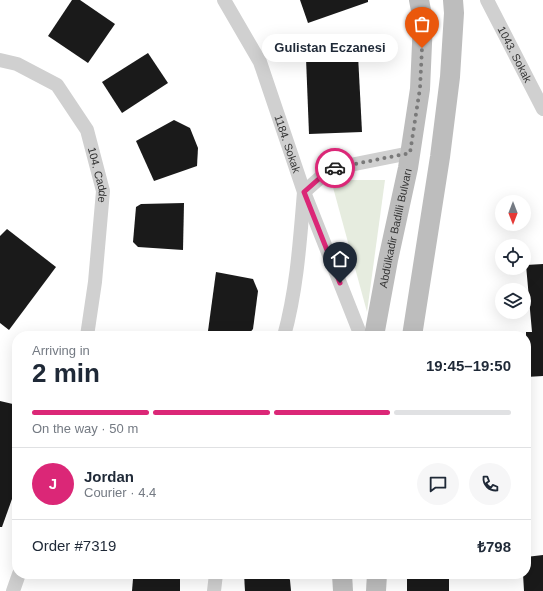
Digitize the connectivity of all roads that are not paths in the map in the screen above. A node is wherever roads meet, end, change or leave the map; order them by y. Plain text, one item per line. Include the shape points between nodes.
1 (224, 0) edge
2 (419, 0) edge
3 (453, 0) edge
4 (488, 0) edge
5 (0, 60) edge
6 (543, 109) edge
7 (410, 153) junction
8 (304, 192) junction
9 (88, 331) edge
10 (286, 331) edge
11 (359, 331) edge
12 (375, 331) edge
13 (413, 331) edge
14 (17, 579) edge
15 (215, 579) edge
16 (342, 579) edge
17 (377, 579) edge
18 (13, 591) edge
19 (214, 591) edge
20 (343, 591) edge
21 (376, 591) edge

1 - 8 street, 1184. Sokak via 260,62
2 - 7 main road, Abdülkadir Badilli Bulvarı via 423,20 420,88
3 - 13 main road via 446,113
4 - 6 street, 1043. Sokak
5 - 9 street, 104. Cadde via 17,64 57,85 87,130 103,191
7 - 8 street via 330,169
7 - 12 main road, Abdülkadir Badilli Bulvarı
8 - 10 street via 298,265
8 - 11 street, 1184. Sokak
14 - 18 street
15 - 19 street
16 - 20 main road
17 - 21 main road

